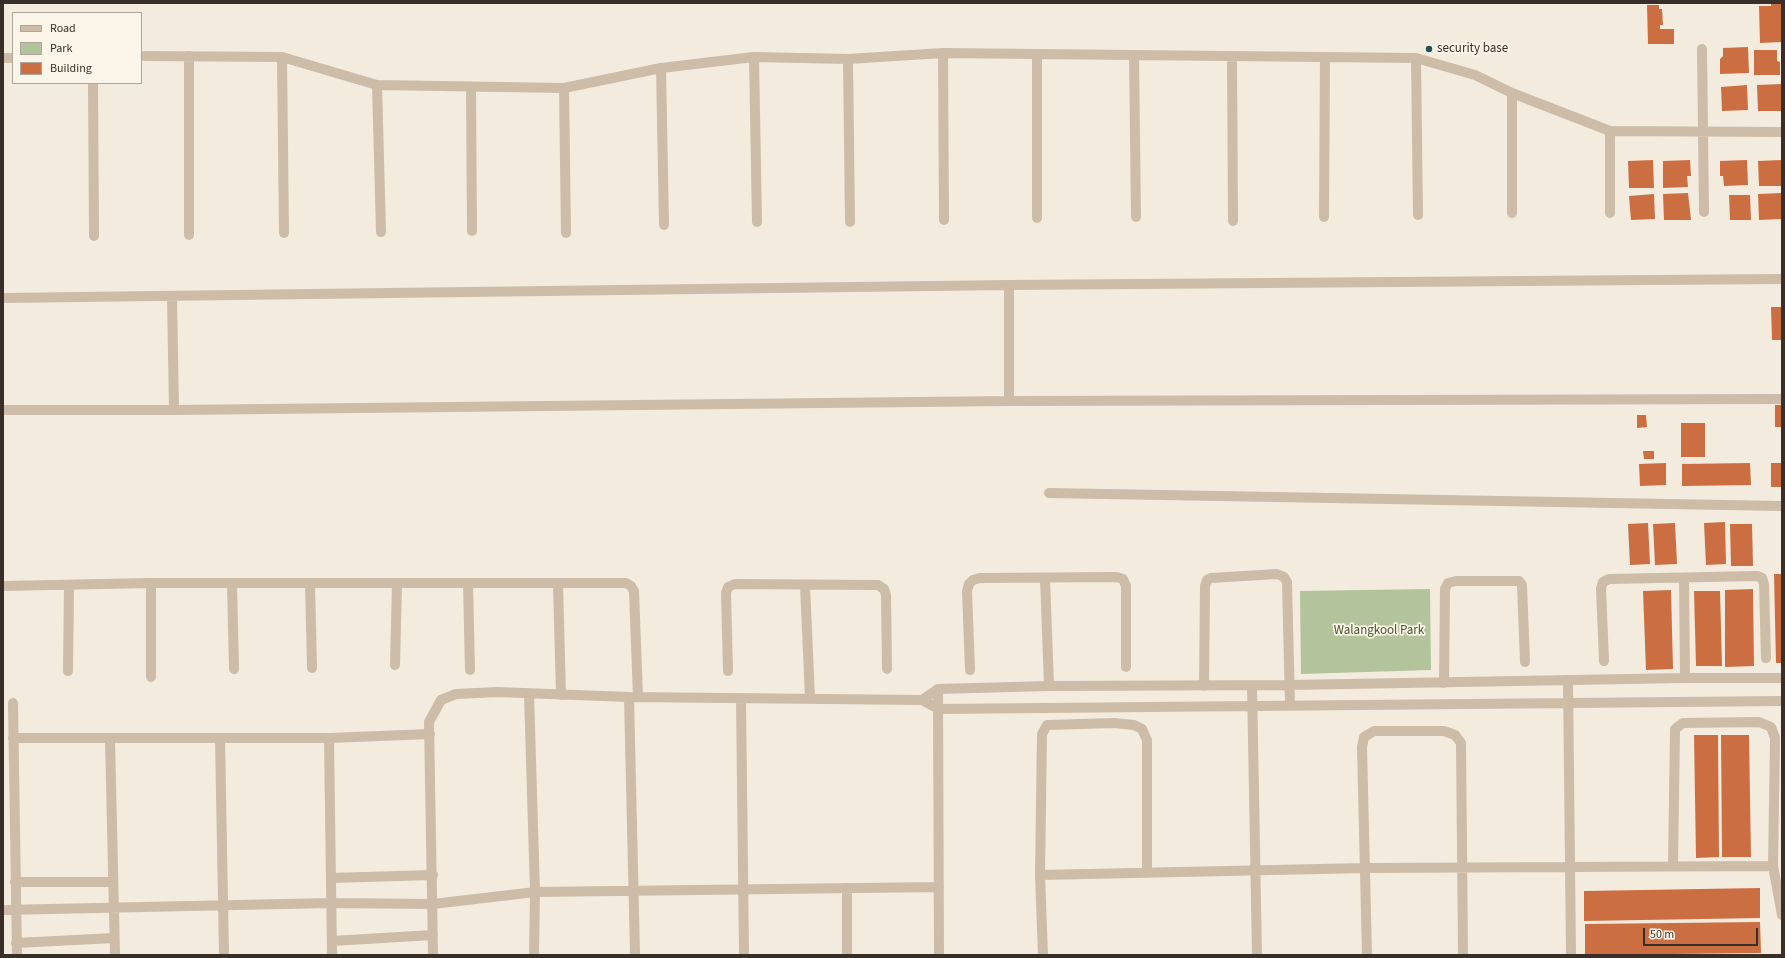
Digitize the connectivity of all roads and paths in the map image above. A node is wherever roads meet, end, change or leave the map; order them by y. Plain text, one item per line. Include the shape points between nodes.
1 (1702, 49) dead end
2 (943, 53) junction
3 (1036, 54) junction
4 (142, 56) edge
5 (189, 56) junction
6 (1134, 56) junction
7 (754, 57) junction
8 (1232, 57) junction
9 (282, 58) junction
10 (1325, 58) junction
11 (1416, 58) junction
12 (848, 59) junction
13 (661, 68) junction
14 (93, 84) edge
15 (377, 85) junction
16 (471, 87) junction
17 (564, 88) junction
18 (1512, 93) junction
19 (1610, 131) junction
20 (1703, 131) junction
21 (1782, 132) edge
22 (1704, 212) dead end
23 (1512, 213) dead end
24 (1610, 213) dead end
25 (1418, 215) dead end
26 (1136, 217) dead end
27 (1324, 217) dead end
28 (1037, 218) dead end
29 (944, 220) dead end
30 (1233, 221) dead end
31 (757, 222) dead end
32 (850, 222) dead end
33 (664, 226) dead end
34 (472, 231) dead end
35 (380, 232) dead end
36 (284, 233) dead end
37 (566, 233) dead end
38 (188, 235) dead end
39 (94, 236) dead end
40 (1782, 279) edge
41 (1009, 284) junction
42 (172, 297) junction
43 (3, 298) edge
44 (1782, 399) edge
45 (1009, 401) junction
46 (3, 410) edge
47 (174, 410) junction
48 (1049, 493) dead end
49 (1782, 506) edge
50 (1045, 578) junction
51 (1684, 578) junction
52 (151, 584) junction
53 (232, 584) junction
54 (310, 584) junction
55 (397, 584) junction
56 (468, 584) junction
57 (558, 584) junction
58 (69, 585) junction
59 (806, 585) junction
60 (3, 586) edge
61 (1766, 658) dead end
62 (1604, 661) dead end
63 (1524, 662) dead end
64 (395, 665) dead end
65 (1126, 667) dead end
66 (312, 668) dead end
67 (887, 668) dead end
68 (234, 669) dead end
69 (470, 670) dead end
70 (970, 670) dead end
71 (68, 671) dead end
72 (728, 671) dead end
73 (151, 677) dead end
74 (1685, 678) junction
75 (1782, 678) edge
76 (1568, 681) junction
77 (1444, 683) junction
78 (1290, 685) junction
79 (1049, 686) junction
80 (1204, 686) junction
81 (1252, 686) junction
82 (938, 689) junction
83 (529, 694) junction
84 (562, 695) junction
85 (634, 697) junction
86 (810, 698) junction
87 (741, 699) junction
88 (922, 700) junction
89 (1782, 701) edge
90 (1568, 702) junction
91 (13, 703) dead end
92 (1290, 704) junction
93 (1253, 705) junction
94 (939, 709) junction
95 (430, 734) junction
96 (13, 738) junction
97 (329, 738) junction
98 (110, 739) junction
99 (220, 739) junction
100 (1673, 865) junction
101 (1773, 866) junction
102 (1571, 867) junction
103 (1366, 868) junction
104 (1463, 868) junction
105 (1255, 871) junction
106 (1147, 874) junction
107 (1040, 875) junction
108 (433, 876) junction
109 (331, 878) junction
110 (15, 882) junction
111 (113, 882) junction
112 (939, 887) junction
113 (848, 888) junction
114 (745, 889) junction
115 (634, 890) junction
116 (535, 892) junction
117 (331, 904) junction
118 (433, 904) junction
119 (224, 907) junction
120 (113, 908) junction
121 (3, 910) edge
122 (16, 910) junction
123 (1782, 915) edge
124 (433, 935) junction
125 (114, 938) junction
126 (332, 941) junction
127 (16, 943) junction
128 (17, 955) edge
129 (115, 955) edge
130 (224, 955) edge
131 (332, 955) edge
132 (433, 955) edge
133 (534, 955) edge
134 (635, 955) edge
135 (744, 955) edge
136 (847, 955) edge
137 (939, 955) edge
138 (1043, 955) edge
139 (1257, 955) edge
140 (1367, 955) edge
141 (1463, 955) edge
142 (1570, 955) edge

1 - 20 street
2 - 3 street
2 - 12 street
2 - 29 street
3 - 6 street
3 - 28 street
4 - 5 street
5 - 9 street
5 - 38 street
6 - 8 street
6 - 26 street
7 - 12 street
7 - 13 street
7 - 31 street
8 - 10 street
8 - 30 street
9 - 15 street
9 - 36 street
10 - 11 street
10 - 27 street
11 - 18 street via 1475,75
11 - 25 street
12 - 32 street
13 - 17 street
13 - 33 street
14 - 39 street
15 - 16 street
15 - 35 street
16 - 17 street
16 - 34 street
17 - 37 street
18 - 19 street
18 - 23 street
19 - 20 street
19 - 24 street
20 - 21 street
20 - 22 street
40 - 41 street
41 - 42 street
41 - 45 street
42 - 43 street
42 - 47 street
44 - 45 street
45 - 47 street
46 - 47 street
48 - 49 street
50 - 65 street via 1123,579 1126,586
50 - 70 street via 980,578 969,584 967,591
50 - 79 street
51 - 61 street via 1762,578
51 - 62 street via 1609,579 1603,582 1601,588
51 - 74 street
52 - 53 street
52 - 58 street
52 - 73 street
53 - 54 street
53 - 68 street
54 - 55 street
54 - 66 street
55 - 56 street
55 - 64 street
56 - 57 street
56 - 69 street
57 - 84 street
57 - 85 street via 626,583 634,590
58 - 60 street
58 - 71 street
59 - 67 street via 878,585 884,589
59 - 72 street via 735,584 728,588
59 - 86 street
63 - 77 street via 1522,585 1519,581 1456,580 1448,583 1445,589
74 - 75 street
74 - 76 street
76 - 77 street
76 - 90 street
77 - 78 street
78 - 80 street via 1287,582 1284,577 1277,574 1207,580
78 - 81 street
78 - 92 street
79 - 80 street
79 - 82 street
80 - 81 street
81 - 93 street
82 - 88 street
82 - 94 street
83 - 84 street
83 - 95 street via 456,694 441,700 429,722
83 - 116 street
84 - 85 street
85 - 87 street
85 - 115 street
86 - 87 street
86 - 88 street
87 - 114 street
88 - 94 street
89 - 90 street
90 - 92 street
90 - 102 street
91 - 96 street
92 - 93 street
93 - 94 street
93 - 105 street
94 - 112 street
95 - 97 street
95 - 108 street
96 - 98 street
96 - 110 street
97 - 99 street
97 - 109 street
98 - 99 street
98 - 111 street
99 - 119 street
100 - 101 street
100 - 101 street via 1675,729 1683,723 1759,722 1771,727 1775,738
100 - 102 street
101 - 123 street
102 - 104 street
102 - 142 street
103 - 104 street
103 - 104 street via 1362,747 1364,737 1374,731 1444,731 1455,734 1461,743
103 - 105 street
103 - 140 street
104 - 141 street
105 - 106 street
105 - 139 street
106 - 107 street
106 - 107 street via 1147,740 1142,729 1134,725 1114,723 1047,725 1044,729
107 - 138 street
108 - 109 street
108 - 118 street
109 - 117 street
110 - 111 street
110 - 122 street
111 - 120 street
112 - 113 street
112 - 137 street
113 - 114 street
113 - 136 street
114 - 115 street
114 - 135 street
115 - 116 street
115 - 134 street
116 - 118 street
116 - 133 street
117 - 118 street
117 - 119 street
117 - 126 street
118 - 124 street
119 - 120 street
119 - 130 street
120 - 122 street
120 - 125 street
121 - 122 street
122 - 127 street
124 - 126 street
124 - 132 street
125 - 127 street
125 - 129 street
126 - 131 street
127 - 128 street

